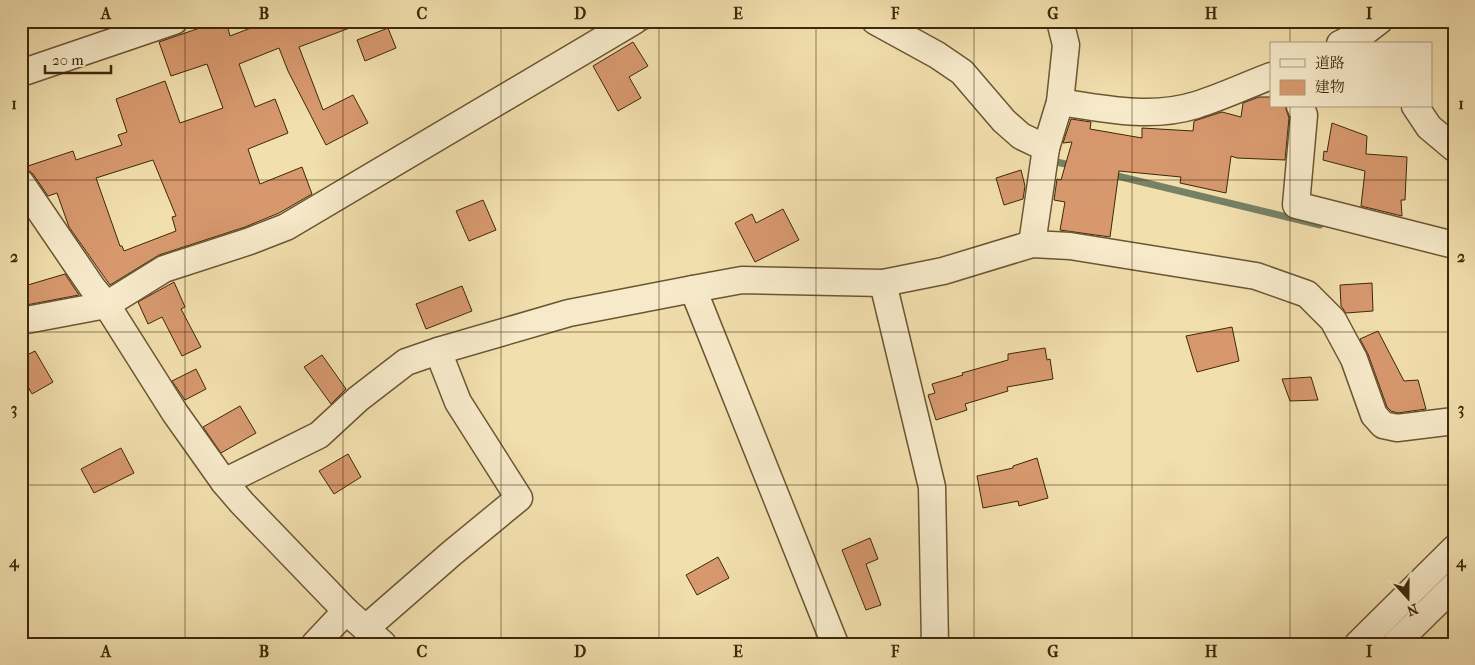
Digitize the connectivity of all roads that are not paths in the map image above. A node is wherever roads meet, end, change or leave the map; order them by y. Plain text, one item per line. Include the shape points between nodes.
1 (174, 21) edge
2 (634, 21) edge
3 (875, 21) edge
4 (1060, 21) edge
5 (1373, 32) edge
6 (1346, 42) edge
7 (21, 73) edge
8 (1270, 76) edge
9 (1060, 102) junction
10 (1301, 108) edge
11 (1416, 108) edge
12 (1454, 148) edge
13 (1045, 156) junction
14 (21, 183) edge
15 (1032, 244) junction
16 (1454, 244) edge
17 (883, 283) junction
18 (693, 289) junction
19 (109, 310) junction
20 (21, 321) edge
21 (438, 351) junction
22 (1454, 421) edge
23 (224, 482) junction
24 (1454, 549) edge
25 (1454, 586) edge
26 (346, 611) junction
27 (375, 636) edge
28 (315, 644) edge
29 (835, 644) edge
30 (935, 644) edge
31 (1358, 644) edge
32 (1395, 644) edge

1 - 7 street
2 - 19 street via 286,227 164,269
3 - 13 street via 962,72 1004,121
4 - 9 street via 1066,45
5 - 6 street
8 - 9 street via 1196,106 1158,112 1118,112
9 - 13 street
10 - 16 street via 1304,115 1296,205
11 - 12 street via 1429,127
13 - 15 street
14 - 19 street
15 - 17 street via 943,271
15 - 22 street via 1070,246 1256,276 1306,294 1333,320 1354,359 1374,415 1383,425 1397,428
17 - 18 street via 742,280
17 - 30 street via 932,486
18 - 21 street via 569,313
18 - 29 street
19 - 20 street
19 - 23 street
21 - 23 street via 406,362 358,399 319,435
21 - 27 street via 458,402 519,498 452,553
23 - 26 street
24 - 31 street
25 - 32 street
26 - 27 street
26 - 28 street

